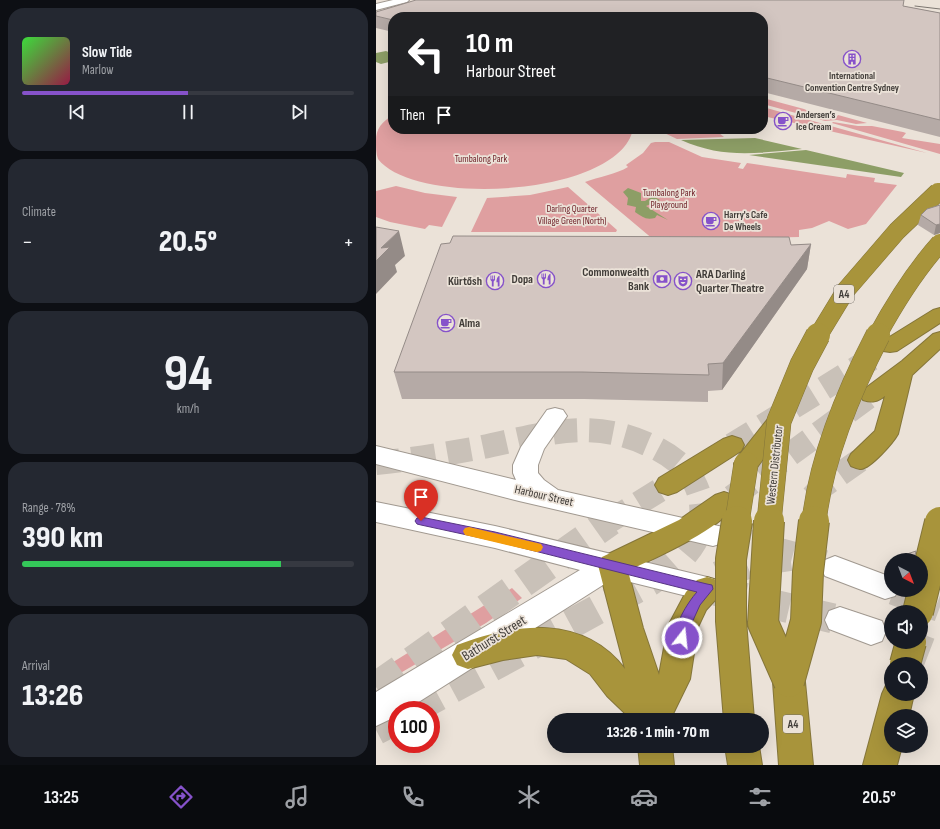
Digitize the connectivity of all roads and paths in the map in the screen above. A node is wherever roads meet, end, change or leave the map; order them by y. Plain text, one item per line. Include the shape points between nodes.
1 (403, 0) edge
2 (376, 8) edge
3 (940, 190) edge
4 (940, 243) edge
5 (940, 314) edge
6 (898, 342) dead end
7 (936, 343) edge
8 (902, 372) junction
9 (871, 394) tunnel mouth
10 (555, 416) dead end
11 (779, 421) junction
12 (732, 445) tunnel mouth
13 (376, 455) edge
14 (860, 460) tunnel mouth
15 (668, 485) tunnel mouth
16 (551, 498) junction
17 (724, 502) tunnel mouth
18 (376, 512) edge
19 (940, 522) edge
20 (701, 532) junction
21 (612, 565) junction
22 (835, 568) tunnel mouth
23 (884, 587) edge
24 (707, 589) joint
25 (920, 605) edge
26 (840, 620) tunnel mouth
27 (871, 631) dead end
28 (468, 655) junction
29 (789, 682) junction
30 (376, 710) edge
31 (641, 713) edge
32 (651, 713) edge
33 (659, 713) edge
34 (738, 713) edge
35 (884, 749) edge
36 (656, 753) edge
37 (743, 753) edge
38 (657, 765) edge
39 (745, 765) edge
40 (796, 765) edge
41 (880, 765) edge

1 - 2 main road
3 - 11 highway, Western Distributor / A4, bridge via 898,231 846,290 799,372
4 - 29 highway, bridge via 907,286 879,333 855,380 832,446 815,511 808,572 806,621
5 - 6 highway
7 - 8 highway
8 - 9 highway
8 - 14 highway via 886,434
10 - 16 main road via 526,460 524,470 528,479
11 - 29 highway, Western Distributor / A4, bridge via 767,547 763,623
11 - 34 highway, bridge via 746,464 731,559 731,621
12 - 15 highway
13 - 16 main road, Harbour Street
16 - 20 main road, Harbour Street
17 - 20 highway
18 - 21 main road
19 - 25 highway, bridge
20 - 21 highway
21 - 24 main road
21 - 28 main road, Bathurst Street
21 - 32 highway via 647,689
22 - 23 main road
24 - 33 highway via 696,601 684,626 674,679
26 - 27 main road
28 - 30 main road, Bathurst Street
28 - 31 highway via 510,642 544,640 579,648 602,664
29 - 40 highway, Western Distributor / A4
35 - 41 highway
36 - 38 highway
37 - 39 highway

